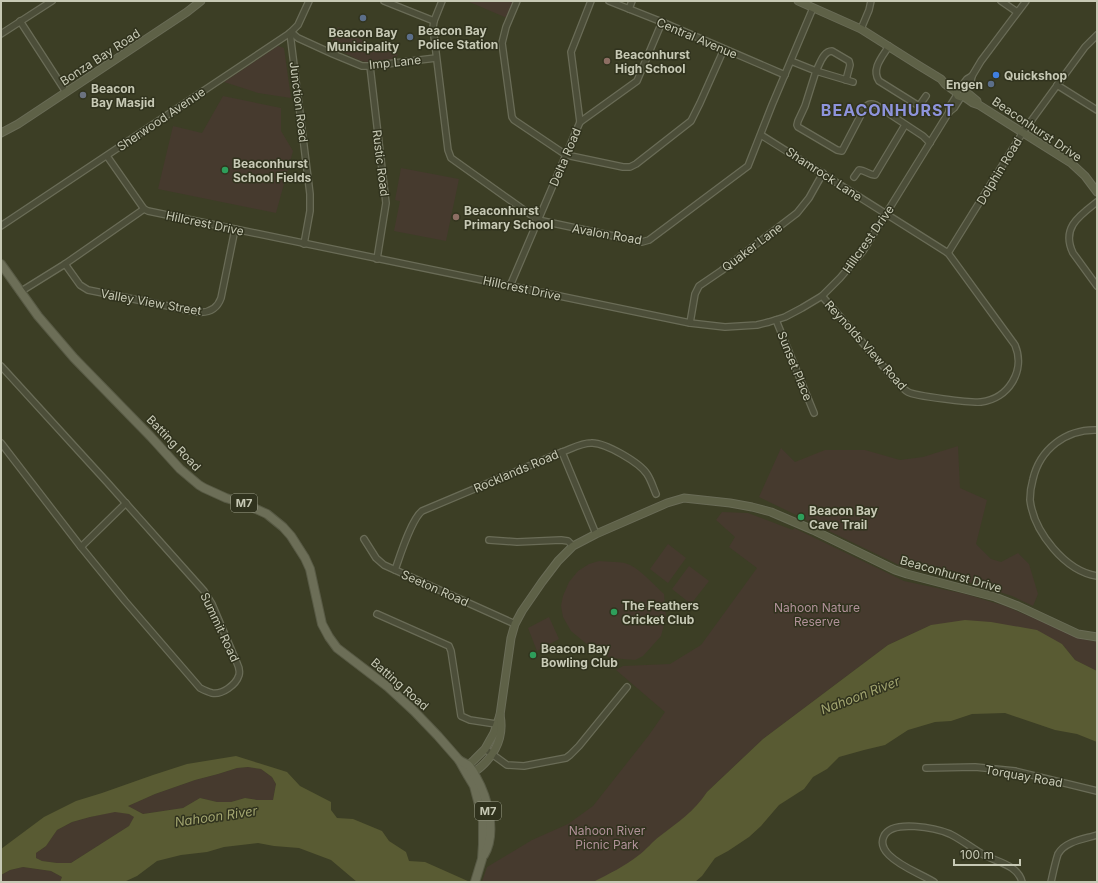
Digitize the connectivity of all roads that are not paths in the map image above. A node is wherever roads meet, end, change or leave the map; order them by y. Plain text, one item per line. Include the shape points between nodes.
1 (52, 1) edge
2 (202, 1) edge
3 (309, 1) edge
4 (384, 1) edge
5 (442, 1) edge
6 (517, 1) edge
7 (591, 1) edge
8 (609, 1) edge
9 (632, 1) edge
10 (798, 1) edge
11 (871, 1) edge
12 (1001, 1) edge
13 (1026, 1) edge
14 (813, 8) junction
15 (629, 9) junction
16 (1018, 12) junction
17 (20, 21) junction
18 (434, 22) junction
19 (662, 22) junction
20 (861, 29) junction
21 (291, 32) junction
22 (1, 34) edge
23 (1097, 35) edge
24 (888, 46) junction
25 (724, 49) junction
26 (436, 58) junction
27 (791, 61) junction
28 (370, 66) junction
29 (816, 71) junction
30 (785, 75) junction
31 (846, 80) junction
32 (853, 82) dead end
33 (1057, 85) junction
34 (66, 92) junction
35 (961, 92) junction
36 (926, 96) dead end
37 (1097, 110) edge
38 (580, 122) junction
39 (905, 125) junction
40 (5, 129) edge
41 (1023, 132) junction
42 (1, 133) edge
43 (761, 135) junction
44 (930, 143) junction
45 (566, 155) junction
46 (107, 156) junction
47 (823, 174) junction
48 (854, 177) dead end
49 (1097, 192) edge
50 (1097, 202) edge
51 (144, 209) junction
52 (886, 214) junction
53 (538, 220) junction
54 (1, 226) edge
55 (235, 229) junction
56 (304, 244) junction
57 (948, 253) junction
58 (376, 258) junction
59 (1, 264) edge
60 (65, 264) junction
61 (510, 286) junction
62 (1097, 286) edge
63 (20, 292) junction
64 (822, 296) junction
65 (776, 320) junction
66 (690, 323) junction
67 (1, 366) edge
68 (814, 413) dead end
69 (1097, 430) edge
70 (1, 443) edge
71 (562, 452) junction
72 (656, 494) dead end
73 (126, 503) junction
74 (596, 534) junction
75 (364, 539) dead end
76 (489, 540) dead end
77 (573, 546) junction
78 (81, 547) junction
79 (394, 570) junction
80 (1097, 576) edge
81 (377, 614) dead end
82 (516, 624) junction
83 (1097, 637) edge
84 (627, 687) dead end
85 (500, 715) junction
86 (496, 724) junction
87 (485, 749) junction
88 (492, 755) junction
89 (926, 768) dead end
90 (469, 771) junction
91 (1097, 791) edge
92 (1097, 835) edge
93 (476, 878) edge
94 (934, 882) edge
95 (1022, 882) edge
96 (1051, 882) edge

1 - 17 street
2 - 34 street, Bonza Bay Road
3 - 21 street, Sherwood Avenue via 298,25
4 - 18 street
5 - 18 street, Avalon Road
6 - 45 street via 502,43 512,117
7 - 38 street, Delta Road via 571,52
8 - 15 street, Central Avenue
9 - 15 street
10 - 14 street
11 - 20 street
12 - 16 street
13 - 16 street
14 - 20 street
14 - 27 street, Avalon Road
15 - 19 street, Central Avenue
16 - 35 street, Hillcrest Drive via 972,76 967,79
17 - 22 street
17 - 34 street
18 - 26 street, Avalon Road
19 - 25 street, Central Avenue
19 - 38 street via 637,81
20 - 24 street
21 - 28 street, Imp Lane via 326,51 362,66
21 - 46 street, Sherwood Avenue
21 - 56 street, Junction Road via 310,194 310,211
23 - 33 street, Dolphin Road
24 - 35 street, Beaconhurst Drive
24 - 36 street via 876,68 879,81 919,106
25 - 30 street, Central Avenue
25 - 45 street via 691,121 636,164 623,167
26 - 28 street, Imp Lane
26 - 53 street, Avalon Road via 450,156
27 - 29 street
27 - 30 street, Avalon Road
28 - 58 street, Rustic Road via 386,203
29 - 31 street
29 - 31 street via 826,53 832,51 849,60
29 - 39 street via 797,123 800,128 842,151 864,110 870,104
30 - 43 street, Avalon Road
31 - 32 street
33 - 37 street
33 - 41 street, Dolphin Road
34 - 40 street, Bonza Bay Road via 15,126
35 - 41 street, Beaconhurst Drive via 973,103 979,104
35 - 44 street, Hillcrest Drive via 954,108
38 - 45 street, Delta Road
39 - 44 street
39 - 48 street via 875,175 859,170
40 - 42 street, Bonza Bay Road
41 - 49 street, Beaconhurst Drive via 1071,163
41 - 57 street, Dolphin Road
43 - 47 street, Shamrock Lane
43 - 53 street, Avalon Road via 747,168 647,241
44 - 52 street, Hillcrest Drive
45 - 53 street, Delta Road
46 - 51 street
46 - 54 street, Sherwood Avenue
47 - 52 street, Shamrock Lane
47 - 66 street, Quaker Lane via 797,213 699,286
50 - 62 street via 1076,220 1069,239 1073,253
51 - 55 street, Hillcrest Drive via 148,212
51 - 60 street
52 - 57 street, Reynolds View Road
52 - 64 street, Hillcrest Drive via 855,261
53 - 61 street, Delta Road
55 - 56 street, Hillcrest Drive
55 - 60 street, Valley View Street via 221,298 216,306 207,312 88,290 80,284
56 - 58 street, Hillcrest Drive
57 - 64 street, Reynolds View Road via 1018,352 1018,370 1013,382 992,399 974,402 907,392
58 - 61 street, Hillcrest Drive
59 - 63 main road, Batting Road / M7
60 - 63 street
61 - 66 street, Hillcrest Drive
63 - 90 main road, Batting Road / M7 via 74,358 180,469 204,488 256,508 283,527 298,546 310,569 320,617 337,648 388,687 424,721
64 - 65 street, Hillcrest Drive
65 - 66 street, Hillcrest Drive via 757,325 725,327
65 - 68 street, Sunset Place
67 - 73 street, Summit Road
69 - 80 street via 1088,430 1061,439 1047,452 1035,470 1030,499 1036,520 1050,544 1073,567
70 - 78 street, Summit Road
71 - 72 street, Rocklands Road via 591,443 606,446 643,469
71 - 74 street
71 - 79 street, Rocklands Road via 422,511 405,541
73 - 78 street
73 - 78 street, Summit Road via 207,594 238,667 239,675 233,684 216,693 200,688
74 - 77 street, Beaconhurst Drive
74 - 83 street, Beaconhurst Drive via 684,498 752,507 771,512 813,530 895,570 995,597 1078,634
75 - 79 street, Seeton Road via 376,558
76 - 77 street via 561,540
77 - 82 street, Beaconhurst Drive via 542,582
79 - 82 street, Seeton Road
81 - 86 street via 448,645 461,716
82 - 85 street, Beaconhurst Drive
84 - 88 street via 570,756 524,766 507,765
85 - 86 street, Beaconhurst Drive
85 - 88 street, Beaconhurst Drive via 501,732
86 - 87 street, Beaconhurst Drive
87 - 88 street
87 - 90 street, Beaconhurst Drive
88 - 90 street, Beaconhurst Drive via 484,764
89 - 91 street, Torquay Road via 975,767 1015,771
90 - 93 main road, M7 via 483,820 482,859
92 - 96 street via 1062,849
94 - 95 street via 890,856 882,842 885,833 903,826 943,832 1011,867 1019,874

